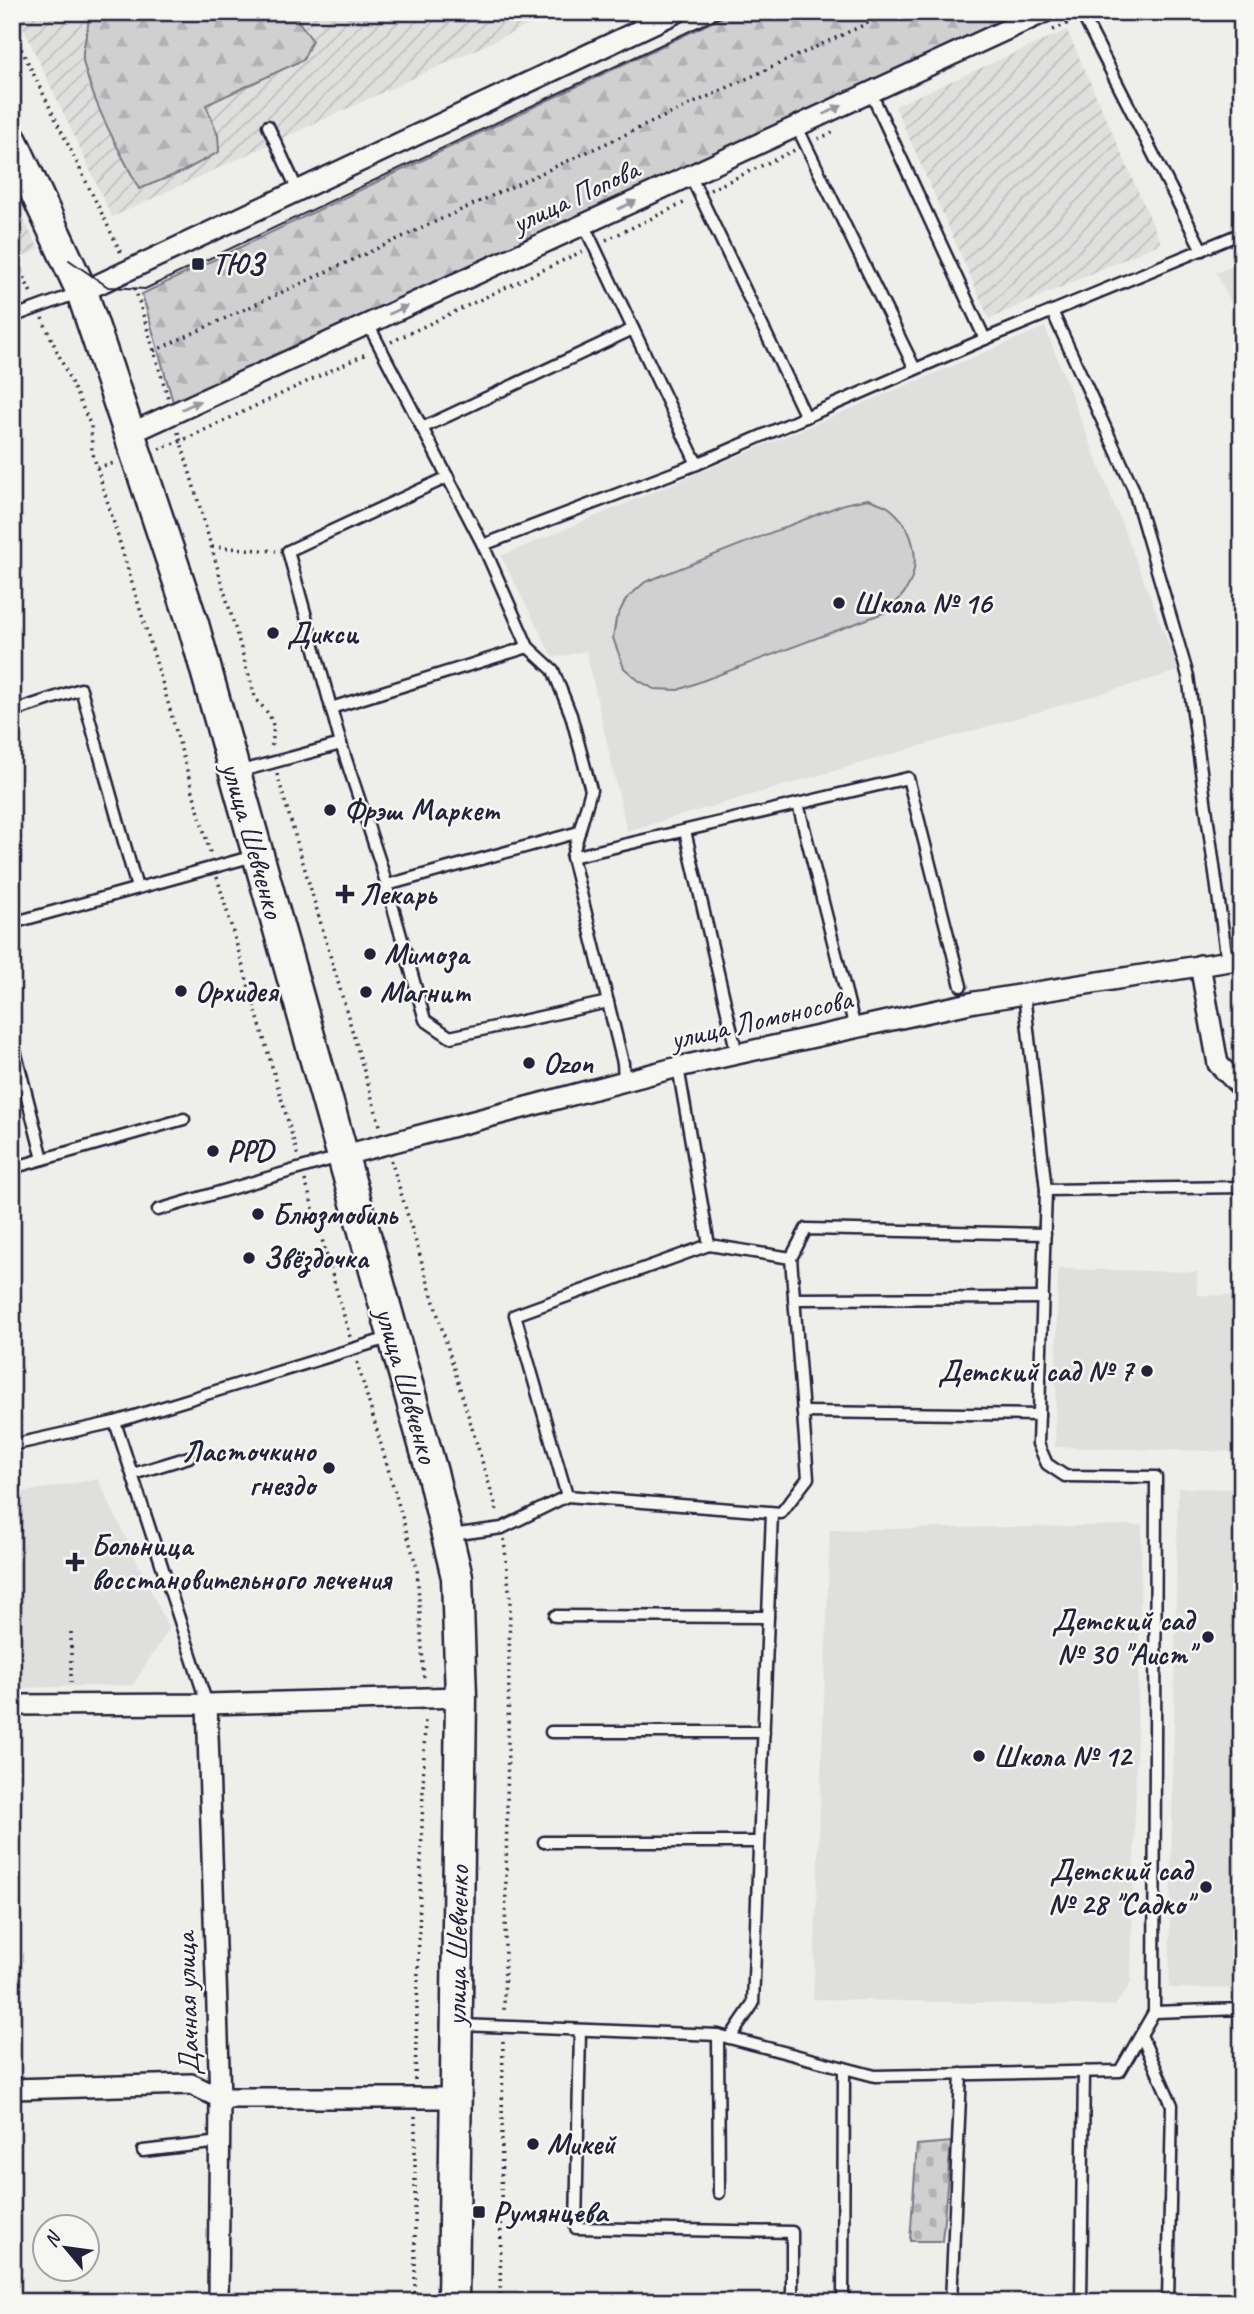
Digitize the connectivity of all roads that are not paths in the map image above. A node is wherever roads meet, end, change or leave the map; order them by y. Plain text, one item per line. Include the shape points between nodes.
1 (678, 12) edge
2 (1045, 12) edge
3 (1082, 14) edge
4 (639, 20) edge
5 (871, 93) junction
6 (268, 126) dead end
7 (797, 127) junction
8 (12, 141) edge
9 (690, 176) junction
10 (298, 191) junction
11 (584, 225) junction
12 (1242, 233) edge
13 (1202, 250) junction
14 (82, 292) junction
15 (1052, 311) junction
16 (12, 317) edge
17 (368, 324) junction
18 (633, 329) junction
19 (985, 339) junction
20 (915, 369) junction
21 (806, 417) junction
22 (422, 428) junction
23 (129, 434) junction
24 (697, 464) junction
25 (448, 477) junction
26 (484, 545) junction
27 (527, 647) junction
28 (331, 708) junction
29 (12, 716) edge
30 (341, 744) junction
31 (234, 773) junction
32 (799, 804) junction
33 (685, 831) junction
34 (579, 832) junction
35 (257, 855) junction
36 (572, 857) junction
37 (387, 885) junction
38 (137, 888) junction
39 (12, 923) edge
40 (1235, 960) edge
41 (1200, 965) junction
42 (961, 986) dead end
43 (1024, 994) junction
44 (608, 1002) junction
45 (855, 1028) junction
46 (12, 1039) edge
47 (737, 1054) junction
48 (678, 1067) junction
49 (624, 1082) junction
50 (1241, 1086) edge
51 (184, 1119) dead end
52 (341, 1156) junction
53 (43, 1159) junction
54 (12, 1168) edge
55 (1242, 1187) edge
56 (1046, 1190) junction
57 (158, 1210) dead end
58 (1045, 1234) junction
59 (709, 1245) junction
60 (791, 1258) junction
61 (1043, 1298) junction
62 (794, 1299) junction
63 (393, 1337) junction
64 (803, 1412) junction
65 (1039, 1415) junction
66 (116, 1422) junction
67 (12, 1445) edge
68 (189, 1457) dead end
69 (133, 1474) junction
70 (566, 1496) junction
71 (772, 1513) junction
72 (447, 1535) junction
73 (555, 1616) dead end
74 (768, 1617) junction
75 (461, 1696) junction
76 (12, 1704) edge
77 (206, 1704) junction
78 (551, 1732) dead end
79 (764, 1732) junction
80 (544, 1842) dead end
81 (759, 1842) junction
82 (1242, 2009) edge
83 (1154, 2012) junction
84 (456, 2025) junction
85 (580, 2030) junction
86 (718, 2035) junction
87 (1141, 2035) junction
88 (730, 2038) junction
89 (844, 2068) junction
90 (1084, 2071) junction
91 (961, 2074) junction
92 (12, 2089) edge
93 (220, 2098) junction
94 (455, 2098) junction
95 (220, 2142) junction
96 (143, 2151) dead end
97 (719, 2193) dead end
98 (218, 2302) edge
99 (453, 2302) edge
100 (792, 2302) edge
101 (844, 2302) edge
102 (951, 2302) edge
103 (1081, 2302) edge
104 (1168, 2302) edge

1 - 4 street
2 - 5 street, улица Попова
3 - 13 lane
4 - 10 street
7 -> 5 street, улица Попова
5 - 19 lane
6 - 10 lane
7 - 9 street, улица Попова
7 - 20 lane
8 - 14 main road, улица Шевченко
11 -> 9 street, улица Попова
9 - 21 lane
10 - 14 street
17 -> 11 street, улица Попова
11 - 18 lane
12 - 13 lane
13 - 15 lane
14 - 16 lane
14 - 23 main road, улица Шевченко
15 - 19 lane
15 - 40 lane via 1133,488 1188,676
17 - 22 lane
23 -> 17 street, улица Попова
18 - 22 lane
18 - 24 lane
19 - 20 lane
20 - 21 lane
21 - 24 lane
22 - 25 lane
23 - 31 main road, улица Шевченко via 193,624
24 - 26 lane
25 - 26 lane
25 - 28 lane via 288,551
26 - 27 lane
27 - 28 lane
27 - 34 lane via 553,670 571,715 590,790
28 - 30 lane
29 - 38 lane via 14,711 80,689
30 - 31 lane
30 - 37 lane
31 - 35 main road, улица Шевченко
32 - 33 lane
32 - 42 lane via 908,778
32 - 45 lane
33 - 36 lane
33 - 47 lane
34 - 36 lane
34 - 37 lane
35 - 38 lane
35 - 52 main road, улица Шевченко
36 - 44 lane
37 - 44 lane via 425,1020 450,1037
38 - 39 lane
40 - 41 street, улица Ломоносова
41 - 43 street, улица Ломоносова
41 - 50 street via 1218,1064
43 - 45 street, улица Ломоносова
43 - 56 lane
44 - 49 lane
45 - 47 street, улица Ломоносова
46 - 53 lane
47 - 48 street, улица Ломоносова
48 - 49 street, улица Ломоносова
48 - 59 lane
49 - 52 street, улица Ломоносова
51 - 53 lane
52 - 57 lane
52 - 63 main road, улица Шевченко
53 - 54 lane
55 - 56 lane
56 - 58 lane
58 - 60 lane via 806,1229
58 - 61 lane
59 - 60 lane
59 - 70 lane via 515,1315
60 - 62 lane
61 - 62 lane
61 - 65 lane
62 - 64 lane
63 - 66 lane
63 - 72 main road, улица Шевченко
64 - 65 lane
64 - 71 lane via 808,1478 781,1513
65 - 83 lane via 1038,1444 1047,1464 1065,1476 1156,1477
66 - 67 lane
66 - 69 lane
68 - 69 lane
69 - 77 lane
70 - 71 lane
70 - 72 lane via 502,1528
71 - 74 lane
72 - 75 main road, улица Шевченко via 457,1577
73 - 74 lane
74 - 79 lane
75 - 77 street
75 - 84 main road, улица Шевченко
76 - 77 street
77 - 93 street, Дачная улица
78 - 79 lane
79 - 81 lane
80 - 81 lane
81 - 88 lane via 752,2004
82 - 83 lane
83 - 87 lane
84 - 85 lane
84 - 94 main road, улица Шевченко
85 - 86 lane
85 - 100 lane via 576,2228 792,2232
86 - 88 lane
86 - 97 lane
87 - 90 lane via 1120,2071
87 - 104 lane via 1172,2105
88 - 89 lane
89 - 91 lane via 875,2076
89 - 101 lane
90 - 91 lane
90 - 103 lane
91 - 102 lane
92 - 93 street via 191,2084
93 - 94 street
93 - 95 street, Дачная улица
94 - 99 main road, улица Шевченко
95 - 96 lane
95 - 98 street, Дачная улица

